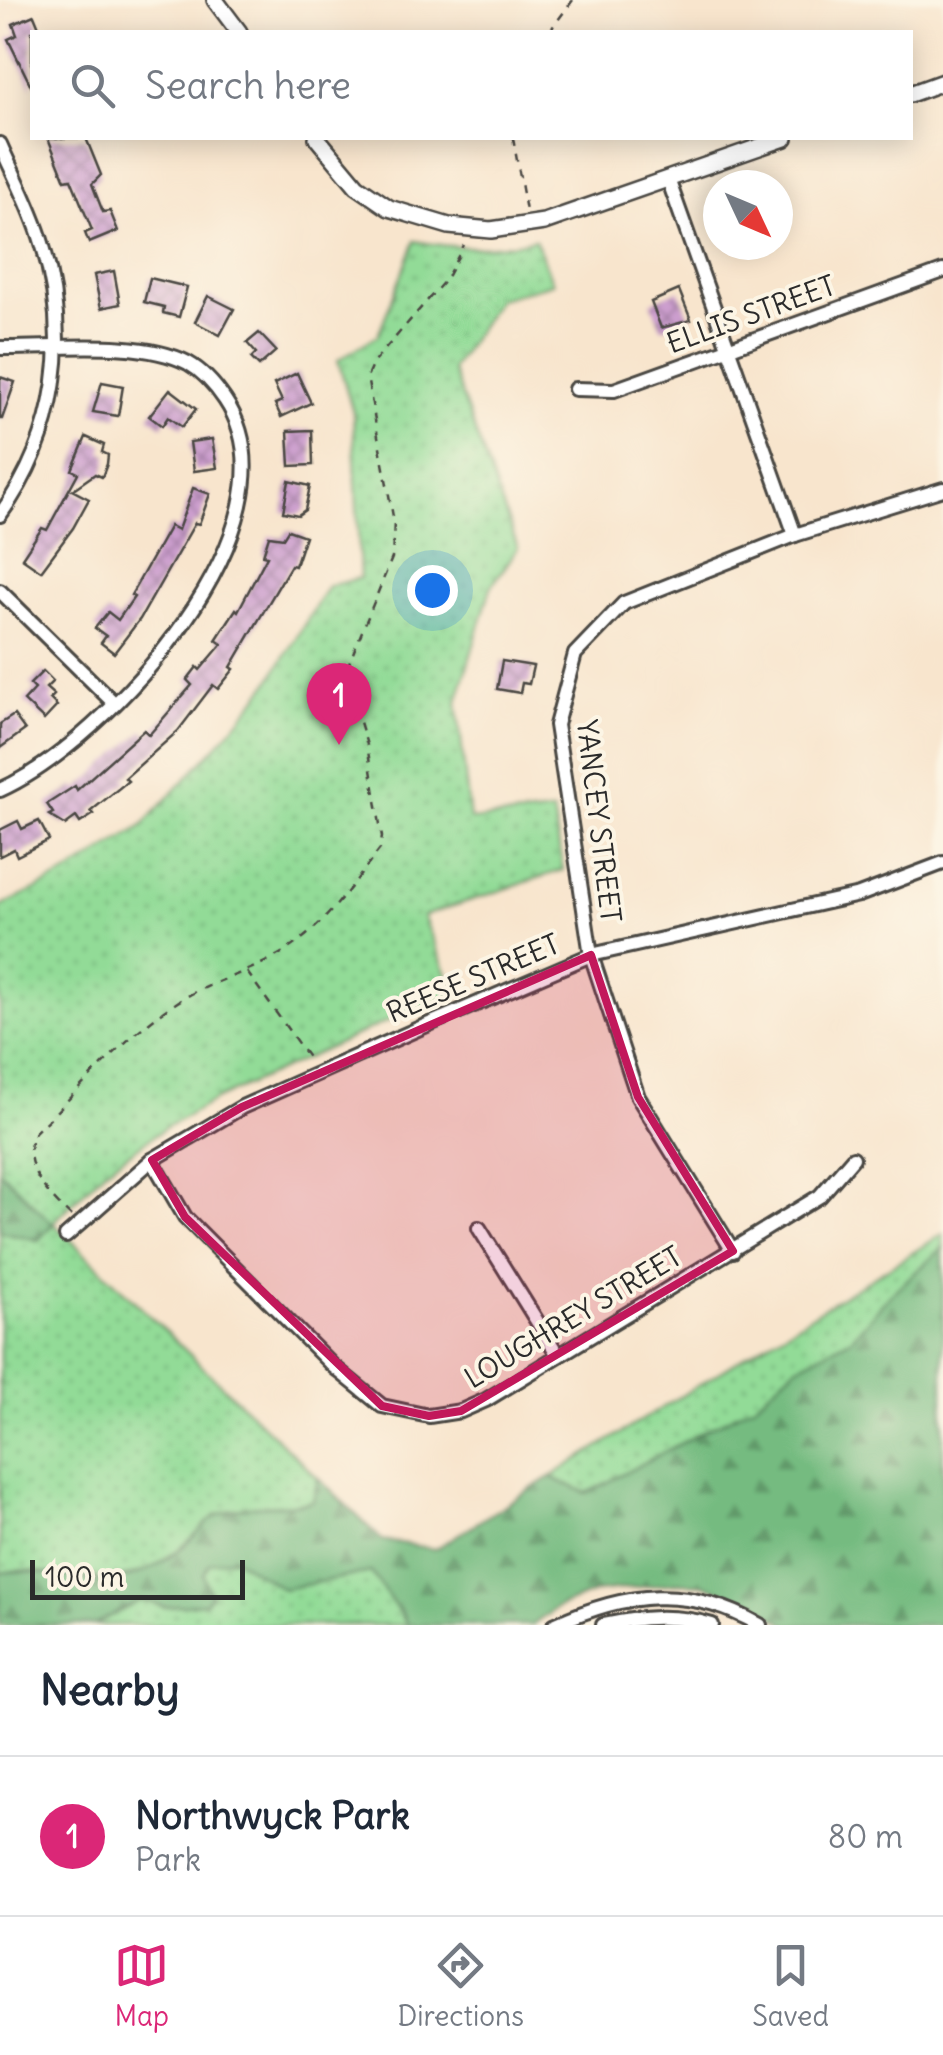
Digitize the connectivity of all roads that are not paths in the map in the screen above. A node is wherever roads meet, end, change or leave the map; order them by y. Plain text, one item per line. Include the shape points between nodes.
1 (215, 0) edge
2 (237, 30) edge
3 (943, 82) edge
4 (913, 93) edge
5 (320, 140) edge
6 (779, 140) edge
7 (0, 144) edge
8 (668, 178) junction
9 (943, 271) edge
10 (0, 348) edge
11 (59, 348) junction
12 (728, 348) junction
13 (574, 389) dead end
14 (943, 489) edge
15 (0, 515) edge
16 (794, 535) junction
17 (0, 591) edge
18 (116, 704) junction
19 (0, 790) edge
20 (943, 862) edge
21 (591, 956) junction
22 (853, 1158) dead end
23 (152, 1160) junction
24 (479, 1228) dead end
25 (66, 1236) dead end
26 (733, 1251) junction
27 (558, 1354) junction
28 (554, 1625) edge
29 (602, 1625) edge
30 (712, 1625) edge
31 (760, 1625) edge

1 - 2 street
3 - 4 street
5 - 8 street via 357,186 389,208 448,226 490,230 544,222
6 - 8 street
7 - 11 street via 52,276
8 - 12 street
9 - 12 street, ELLIS STREET
10 - 11 street
11 - 15 street via 45,425
11 - 18 street via 131,349 189,364 214,384 239,421 245,455 243,493 223,554 154,665
12 - 13 street, ELLIS STREET via 614,390
12 - 16 street
14 - 16 street, YANCEY STREET
16 - 21 street, YANCEY STREET via 624,603 575,654 556,726
17 - 18 street
18 - 19 street via 49,763
20 - 21 street, REESE STREET via 860,895
21 - 23 street, REESE STREET via 242,1107
21 - 26 street, YANCEY STREET via 638,1097
22 - 26 street, LOUGHREY STREET via 820,1196
23 - 25 street, REESE STREET
23 - 27 street, LOUGHREY STREET via 185,1217 333,1366 382,1406 429,1416 461,1411
24 - 27 street
26 - 27 street, LOUGHREY STREET
28 - 31 street via 596,1606 648,1596 697,1600
29 - 30 street via 646,1617

